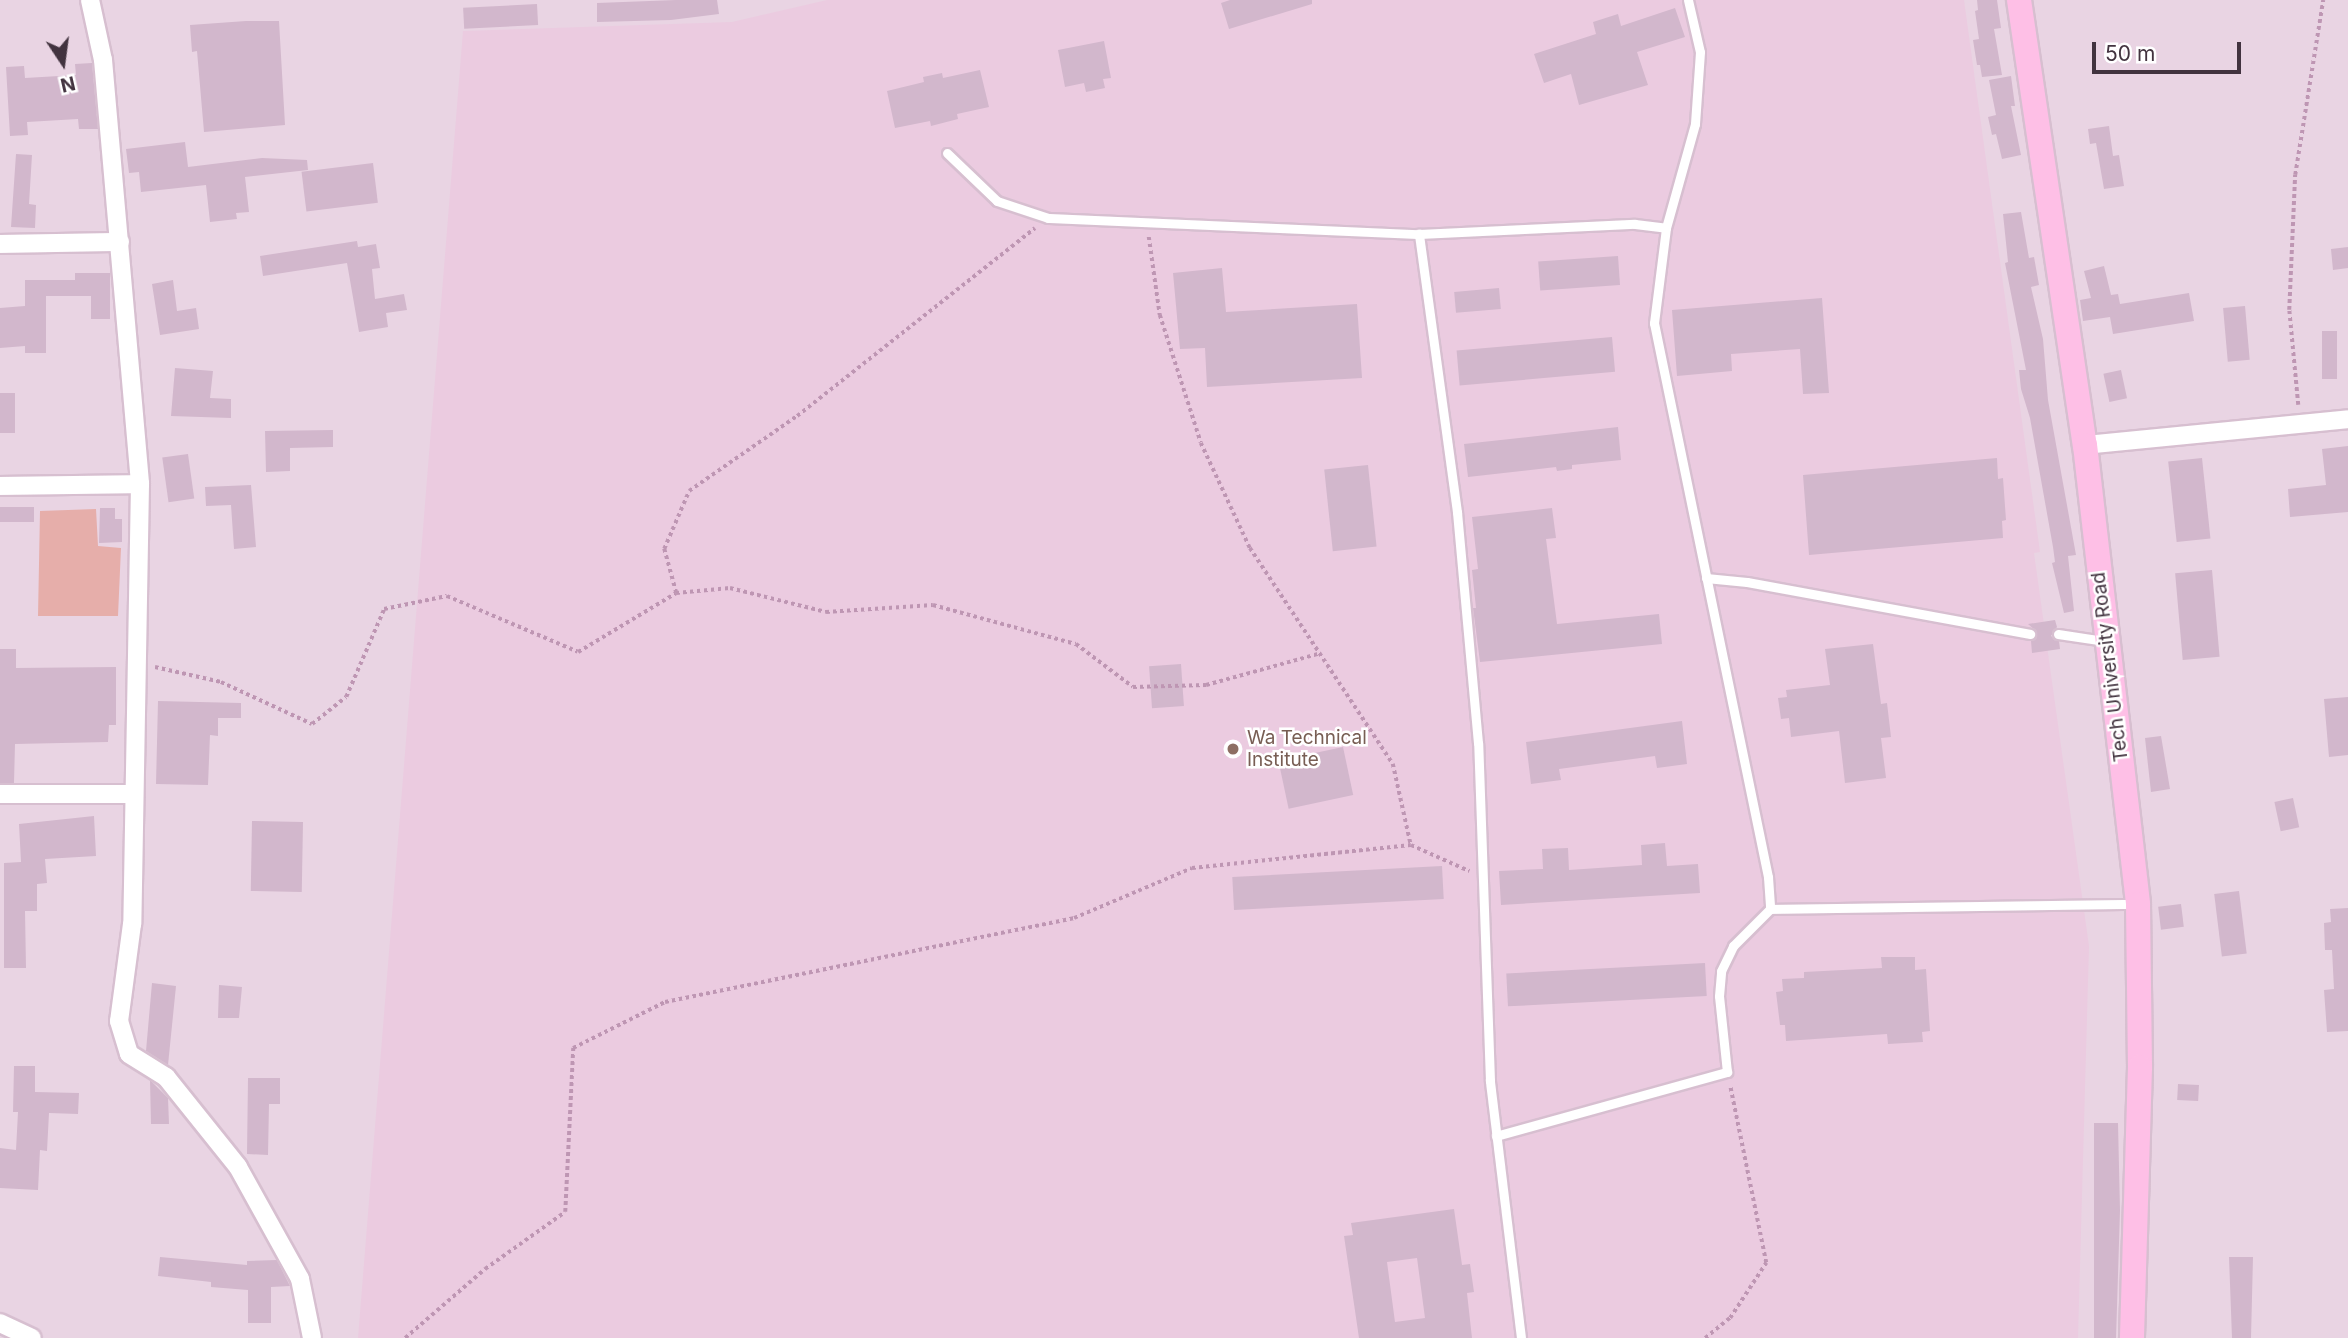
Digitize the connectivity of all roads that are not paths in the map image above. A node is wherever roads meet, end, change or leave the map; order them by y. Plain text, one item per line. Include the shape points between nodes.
1 (90, 0) edge
2 (1688, 0) edge
3 (2019, 0) edge
4 (947, 153) dead end
5 (1666, 228) junction
6 (1419, 234) junction
7 (120, 242) junction
8 (0, 244) edge
9 (2348, 419) edge
10 (2085, 444) junction
11 (140, 484) junction
12 (0, 486) edge
13 (1706, 578) junction
14 (2030, 634) dead end
15 (2058, 634) dead end
16 (2107, 641) junction
17 (0, 794) edge
18 (134, 794) junction
19 (2138, 904) junction
20 (1770, 909) junction
21 (1496, 1136) junction
22 (0, 1323) edge
23 (32, 1338) edge
24 (312, 1338) edge
25 (1521, 1338) edge
26 (2132, 1338) edge

1 - 7 street via 103,60
2 - 5 lane via 1700,52 1695,124
3 - 10 street, Tech University Road
4 - 6 lane via 997,201 1048,218
5 - 6 lane via 1635,224
5 - 13 lane via 1654,323
6 - 21 lane via 1457,512 1478,743
7 - 8 street
7 - 11 street
9 - 10 street
10 - 16 street, Tech University Road
11 - 12 street
11 - 18 street
13 - 14 lane
13 - 20 lane via 1768,877
15 - 16 lane
16 - 19 street, Tech University Road
17 - 18 street
18 - 24 street via 132,925 119,1021 129,1054 166,1077 238,1167 300,1279
19 - 20 lane
19 - 26 street, Tech University Road via 2140,1067
20 - 21 lane via 1733,946 1721,971 1727,1072
21 - 25 lane
22 - 23 street

